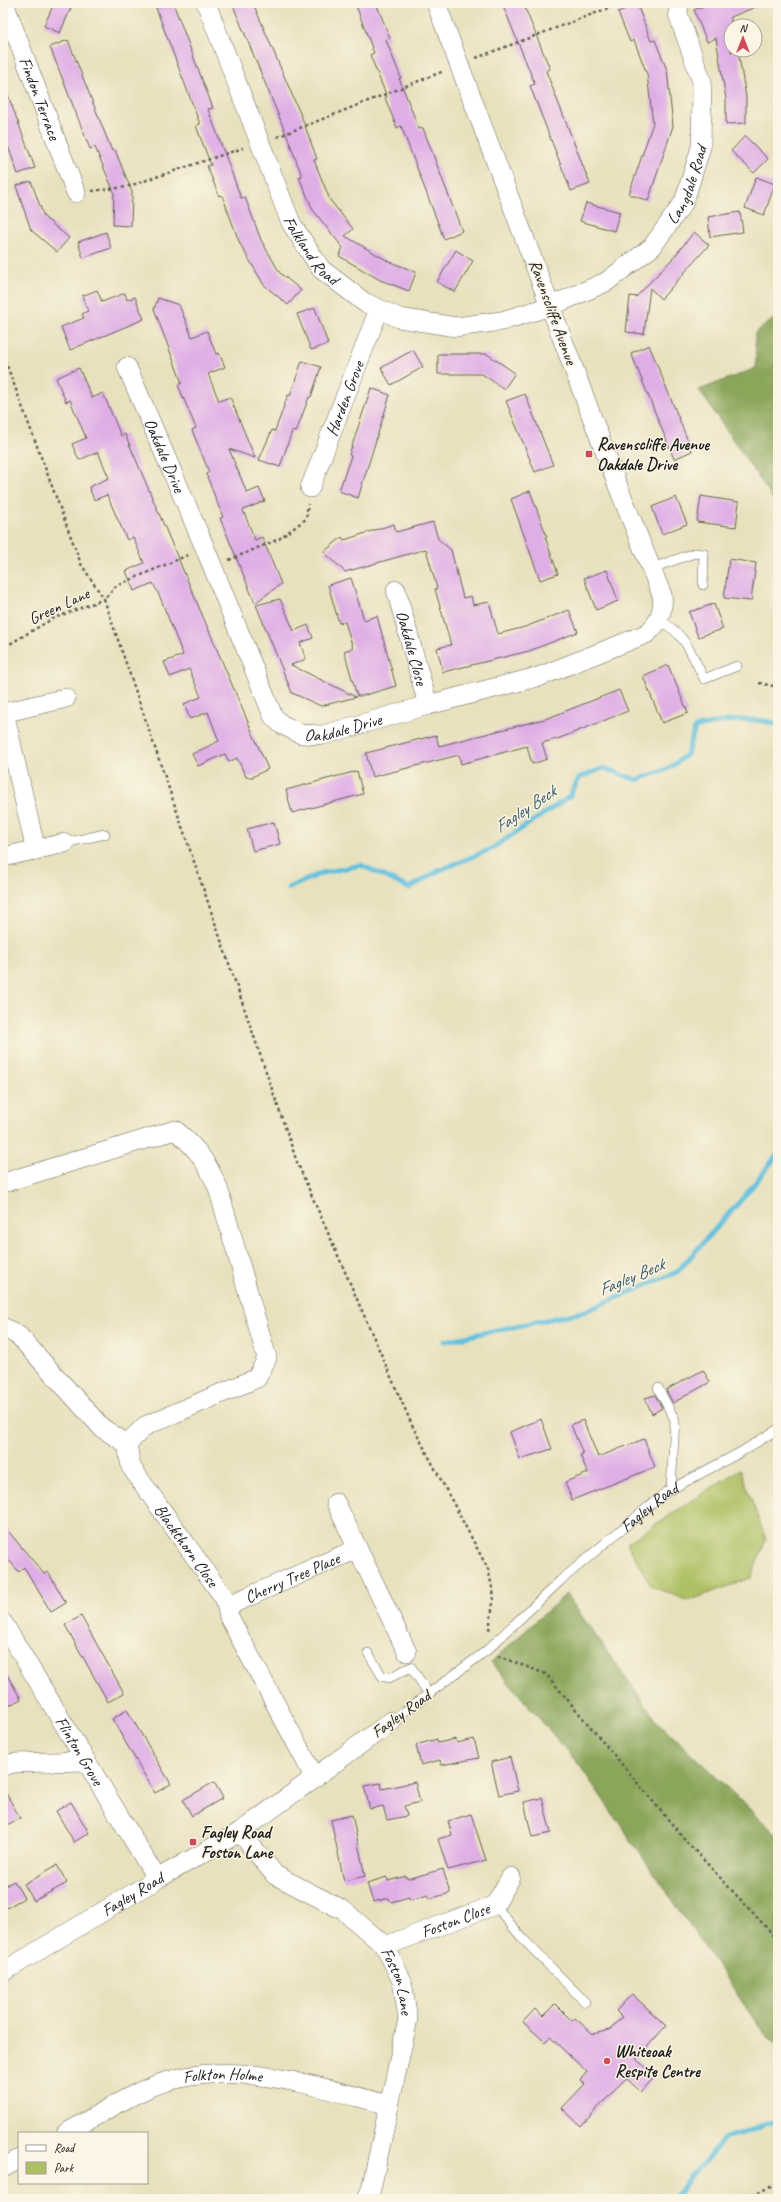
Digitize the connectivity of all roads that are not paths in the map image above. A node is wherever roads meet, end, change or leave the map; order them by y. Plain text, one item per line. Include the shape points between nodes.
1 (4, 3) edge
2 (206, 3) edge
3 (436, 3) edge
4 (680, 3) edge
5 (76, 193) dead end
6 (552, 306) junction
7 (379, 309) junction
8 (127, 367) dead end
9 (310, 488) road end
10 (652, 568) junction
11 (703, 585) dead end
12 (396, 590) dead end
13 (659, 621) junction
14 (737, 666) dead end
15 (66, 698) dead end
16 (428, 705) junction
17 (4, 713) edge
18 (105, 834) dead end
19 (65, 843) joint
20 (36, 851) junction
21 (3, 857) edge
22 (3, 1183) edge
23 (3, 1327) edge
24 (658, 1388) dead end
25 (778, 1429) edge
26 (127, 1444) junction
27 (671, 1489) junction
28 (336, 1503) dead end
29 (357, 1549) junction
30 (227, 1606) junction
31 (3, 1623) edge
32 (407, 1652) dead end
33 (368, 1654) dead end
34 (429, 1694) junction
35 (392, 1721) joint
36 (85, 1761) junction
37 (3, 1766) edge
38 (315, 1778) junction
39 (240, 1832) junction
40 (512, 1877) dead end
41 (157, 1879) junction
42 (496, 1905) junction
43 (385, 1946) junction
44 (3, 1972) edge
45 (585, 2002) dead end
46 (389, 2105) junction
47 (68, 2132) edge
48 (18, 2160) edge
49 (3, 2168) edge
50 (367, 2199) edge

1 - 5 street, Findon Terrace
2 - 7 street, Falkland Road via 291,223 321,269 364,302
3 - 6 street, Ravenscliffe Avenue
4 - 6 street, Langdale Road via 678,14 702,82 701,147 684,202 652,247 606,282
6 - 7 street, Falkland Road via 502,321 456,327 399,318
6 - 10 street, Ravenscliffe Avenue via 619,489
7 - 9 street, Harden Grove
8 - 16 street, Oakdale Drive via 198,550 273,716 281,724 301,734 323,735
10 - 11 lane via 695,554 704,554
10 - 13 street, Ravenscliffe Avenue via 663,604
12 - 16 street, Oakdale Close
13 - 14 lane via 682,637 704,679
13 - 16 street, Oakdale Drive via 646,634 541,676
15 - 17 street
17 - 20 street
18 - 19 lane
19 - 20 street
20 - 21 street
22 - 26 street via 175,1130 188,1140 208,1165 218,1188 267,1358 257,1378 145,1426
23 - 26 street via 19,1336 102,1428
24 - 27 lane via 675,1420
25 - 27 lane, Fagley Road
26 - 30 street, Blackthorn Close via 131,1467 225,1598
27 - 34 lane, Fagley Road via 560,1581 486,1651
28 - 29 street, Cherry Tree Place
29 - 30 street, Cherry Tree Place
29 - 32 street, Cherry Tree Place
30 - 38 street, Blackthorn Close via 229,1617
31 - 36 street, Flinton Grove
33 - 34 lane via 382,1676 389,1678 411,1667
34 - 35 lane, Fagley Road
35 - 38 street, Fagley Road
36 - 37 street via 14,1763
36 - 41 street, Flinton Grove
38 - 39 street, Fagley Road
39 - 41 street, Fagley Road
39 - 43 street, Foston Lane via 275,1875 343,1910
40 - 42 street, Foston Close
41 - 44 street, Fagley Road
42 - 43 street, Foston Close
42 - 45 lane via 522,1938
43 - 46 street, Foston Lane via 402,1981 408,2019
46 - 47 street, Folkton Holme via 290,2081 238,2073 208,2073 146,2088
46 - 50 street, Foston Lane
48 - 49 street

